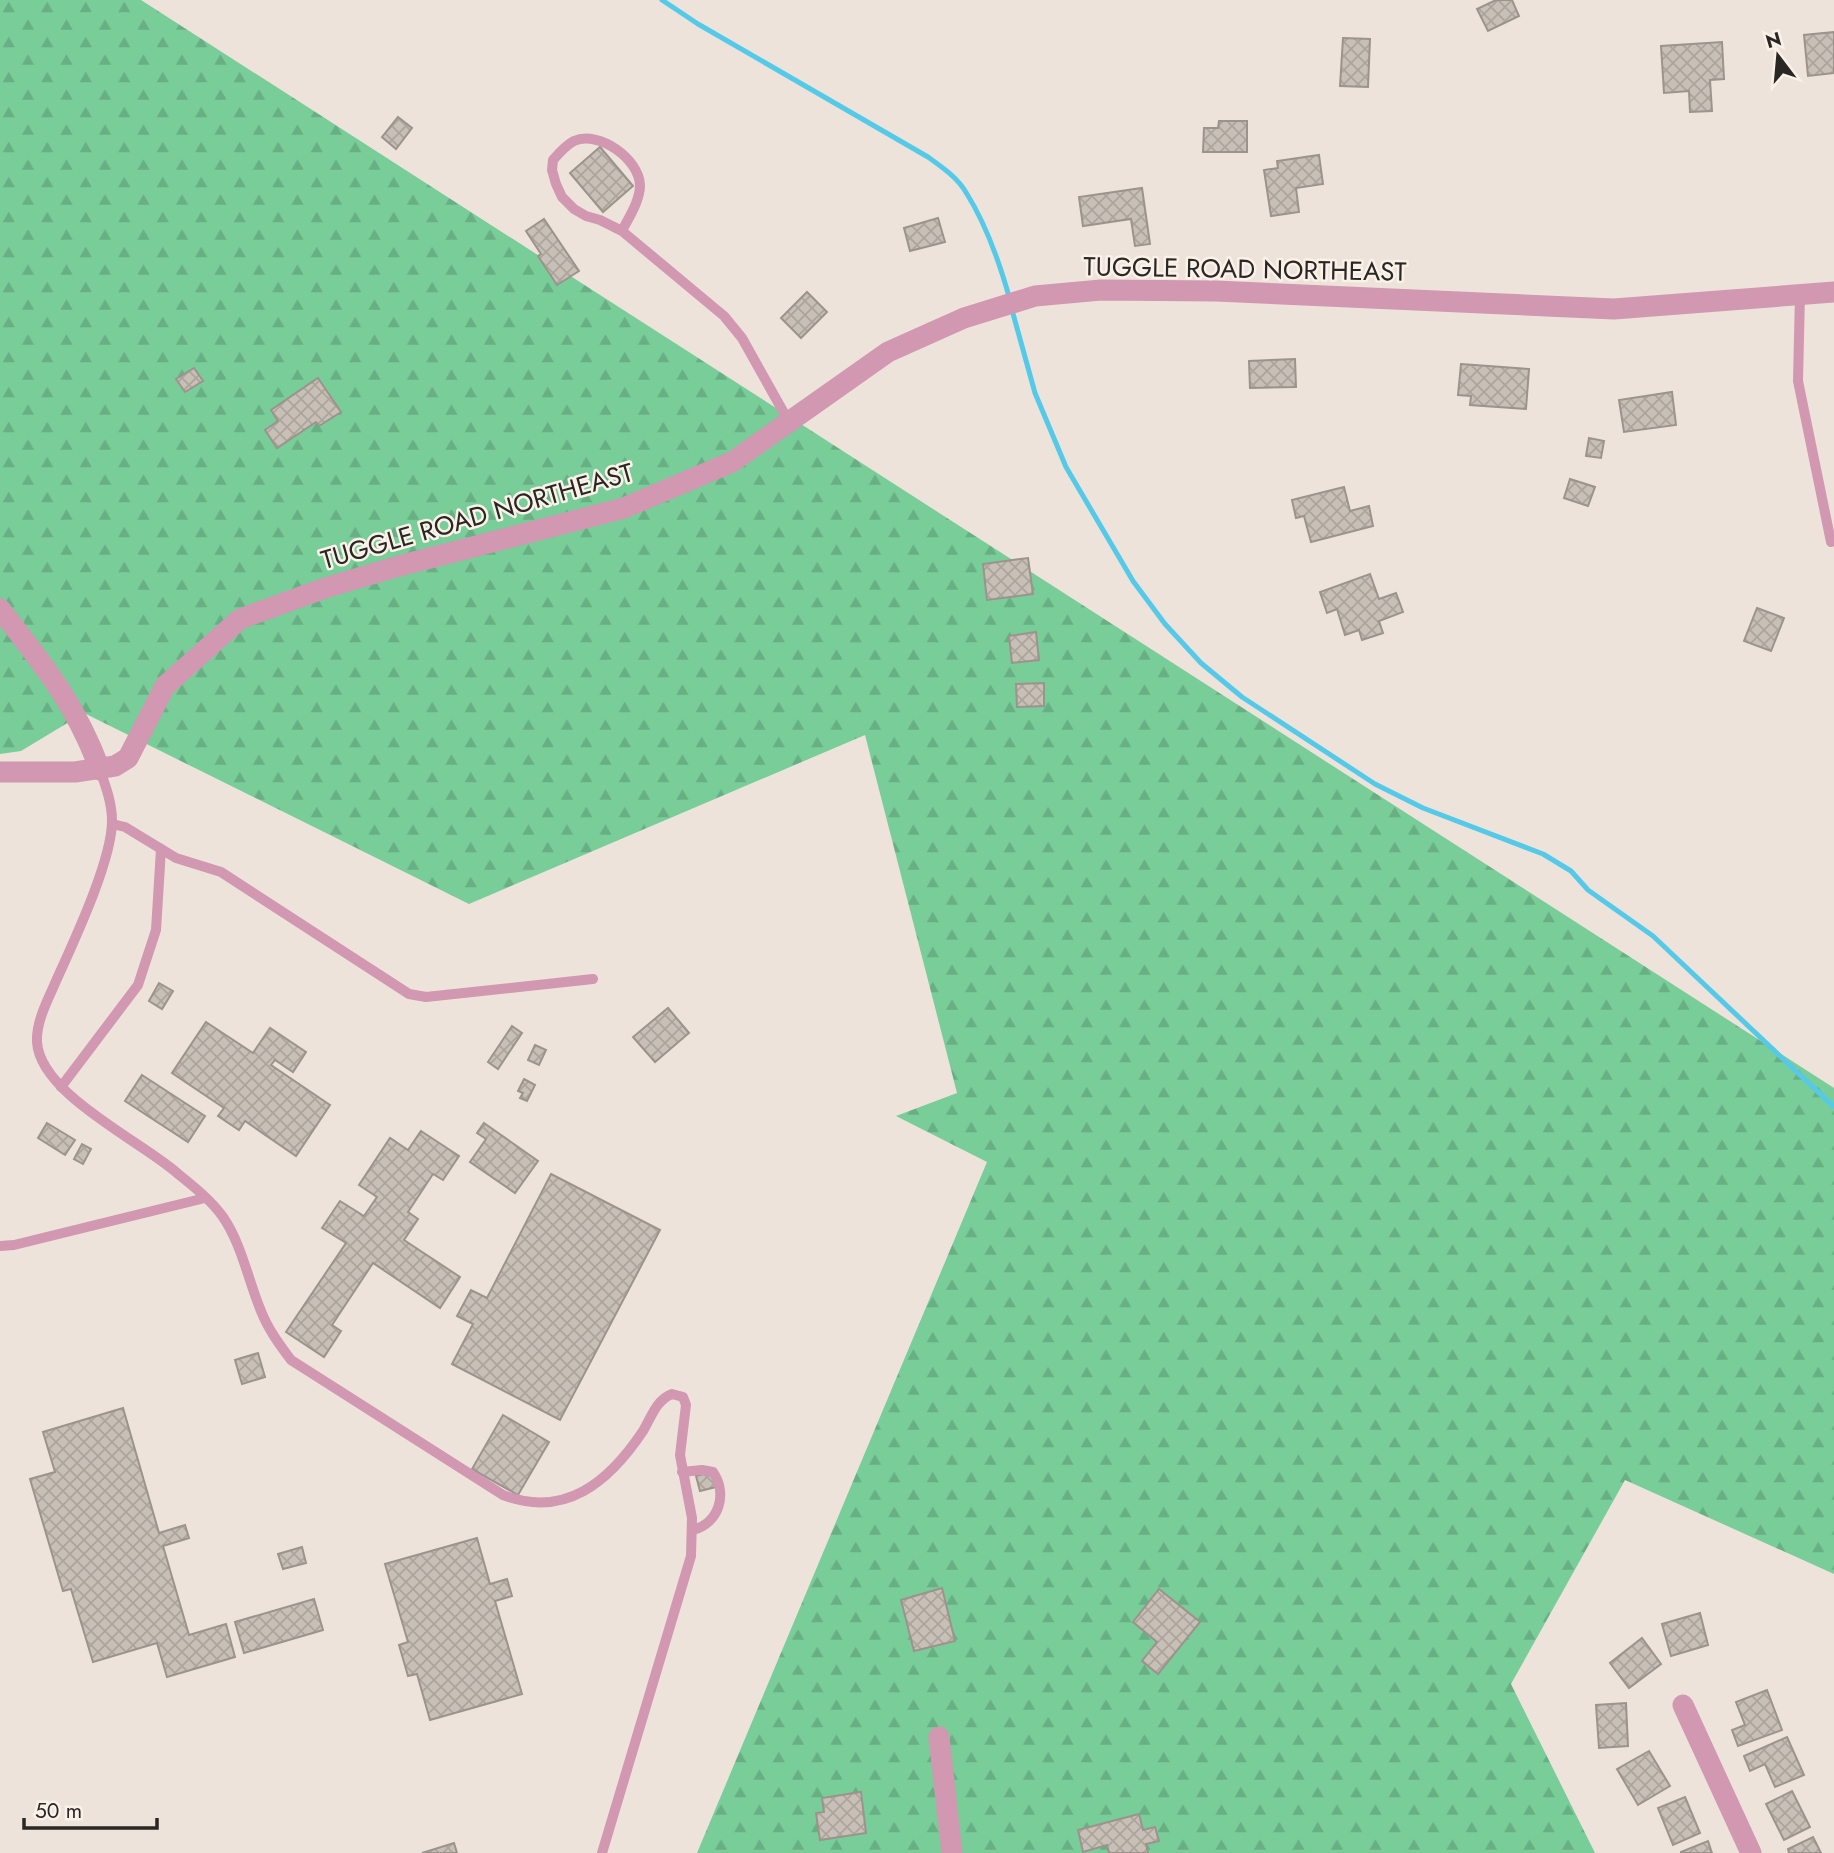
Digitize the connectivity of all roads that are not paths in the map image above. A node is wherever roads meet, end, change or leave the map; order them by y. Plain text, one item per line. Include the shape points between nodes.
1 (622, 232) junction
2 (1834, 292) edge
3 (1800, 294) junction
4 (789, 422) junction
5 (1831, 542) dead end
6 (0, 609) edge
7 (100, 770) junction
8 (0, 772) edge
9 (112, 824) junction
10 (160, 849) junction
11 (593, 979) dead end
12 (61, 1087) junction
13 (205, 1198) junction
14 (0, 1246) edge
15 (682, 1472) junction
16 (693, 1530) junction
17 (1683, 1705) dead end
18 (939, 1737) dead end
19 (602, 1853) edge
20 (952, 1853) edge
21 (1751, 1853) edge

1 - 1 lane via 586,216 562,197 553,160 575,141 602,142 638,172 639,196
1 - 4 lane via 724,316 742,338
2 - 3 street, TUGGLE ROAD NORTHEAST
3 - 4 street, TUGGLE ROAD NORTHEAST via 1614,309 1216,291 1101,290 1035,296 964,318 888,352
3 - 5 lane via 1798,381
4 - 7 street, TUGGLE ROAD NORTHEAST via 732,463 624,508 399,566 240,619 165,685 128,758
6 - 7 street via 64,693
7 - 8 street, TUGGLE ROAD NORTHEAST
7 - 9 lane
9 - 10 lane
9 - 12 lane via 98,880 38,1029 40,1054
10 - 11 lane via 221,872 409,994 426,997
10 - 12 lane via 156,930 138,985
12 - 13 lane
13 - 14 lane
13 - 15 lane via 235,1239 273,1336 291,1360 503,1495 527,1503 552,1504 581,1493 608,1473 659,1403 672,1394 681,1395 686,1405
15 - 16 lane
15 - 16 lane via 713,1472 720,1491 713,1517
16 - 19 lane via 682,1590
17 - 21 street
18 - 20 street

